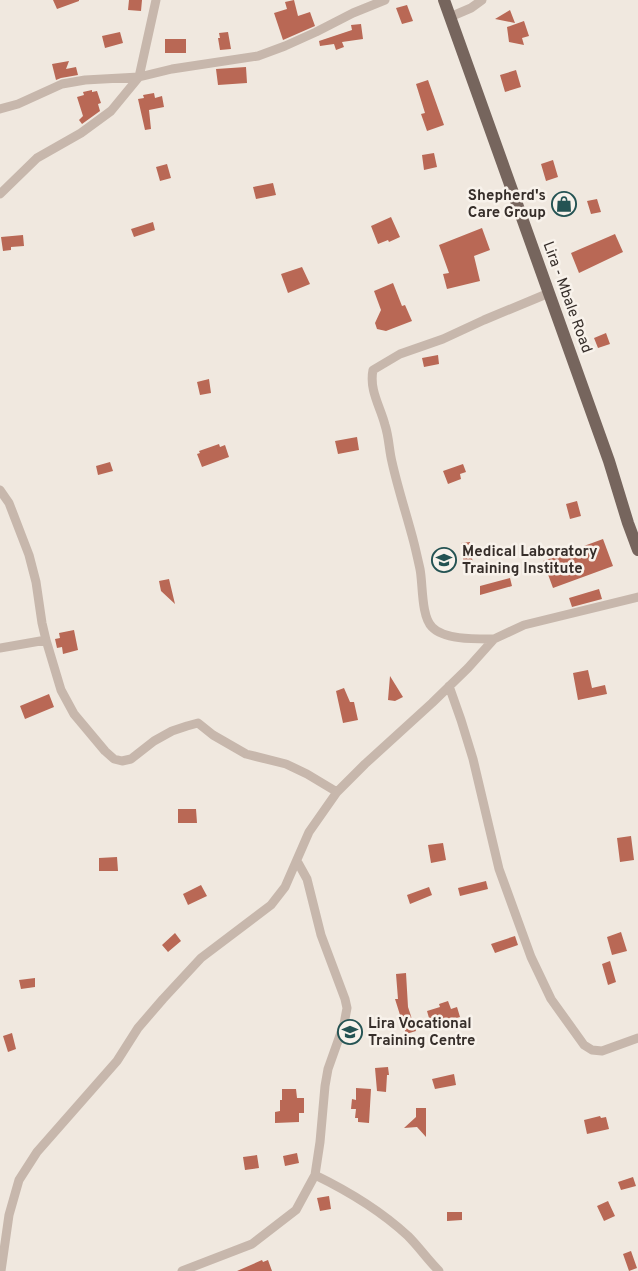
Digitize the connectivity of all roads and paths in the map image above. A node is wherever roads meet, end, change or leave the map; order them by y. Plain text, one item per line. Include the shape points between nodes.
1 (156, 0) edge
2 (385, 0) edge
3 (444, 0) edge
4 (482, 0) edge
5 (450, 17) junction
6 (139, 77) junction
7 (0, 109) edge
8 (0, 194) edge
9 (549, 293) junction
10 (0, 490) edge
11 (638, 550) edge
12 (638, 597) edge
13 (494, 639) junction
14 (46, 640) junction
15 (0, 648) edge
16 (449, 686) junction
17 (336, 792) junction
18 (297, 861) junction
19 (638, 1038) edge
20 (315, 1175) junction
21 (1, 1271) edge
22 (182, 1271) edge
23 (439, 1271) edge

1 - 6 street
2 - 6 street via 258,56 172,68
3 - 5 main road, Lira - Mbale Road
4 - 5 street
5 - 9 main road, Lira - Mbale Road
6 - 7 street via 62,84
6 - 8 street via 111,111 82,133 37,158
9 - 11 main road, Lira - Mbale Road
9 - 13 street via 444,339 400,354 373,370 371,378 414,543 428,622 442,634
10 - 14 street via 9,503 29,555
12 - 13 street via 524,625
13 - 16 street
14 - 15 street
14 - 17 street via 61,690 74,714 114,759 130,759 172,731 198,723 246,754 286,764
16 - 17 street
16 - 19 street via 473,759 500,869 525,942 552,999 584,1045 592,1050 602,1051
17 - 18 street via 309,832
18 - 20 street via 307,879 346,1008 344,1024 328,1069
18 - 21 street via 285,887 271,905 201,958 138,1028 117,1061 37,1152 19,1180 9,1215
20 - 22 street via 296,1210 252,1244
20 - 23 street via 382,1214 410,1238

